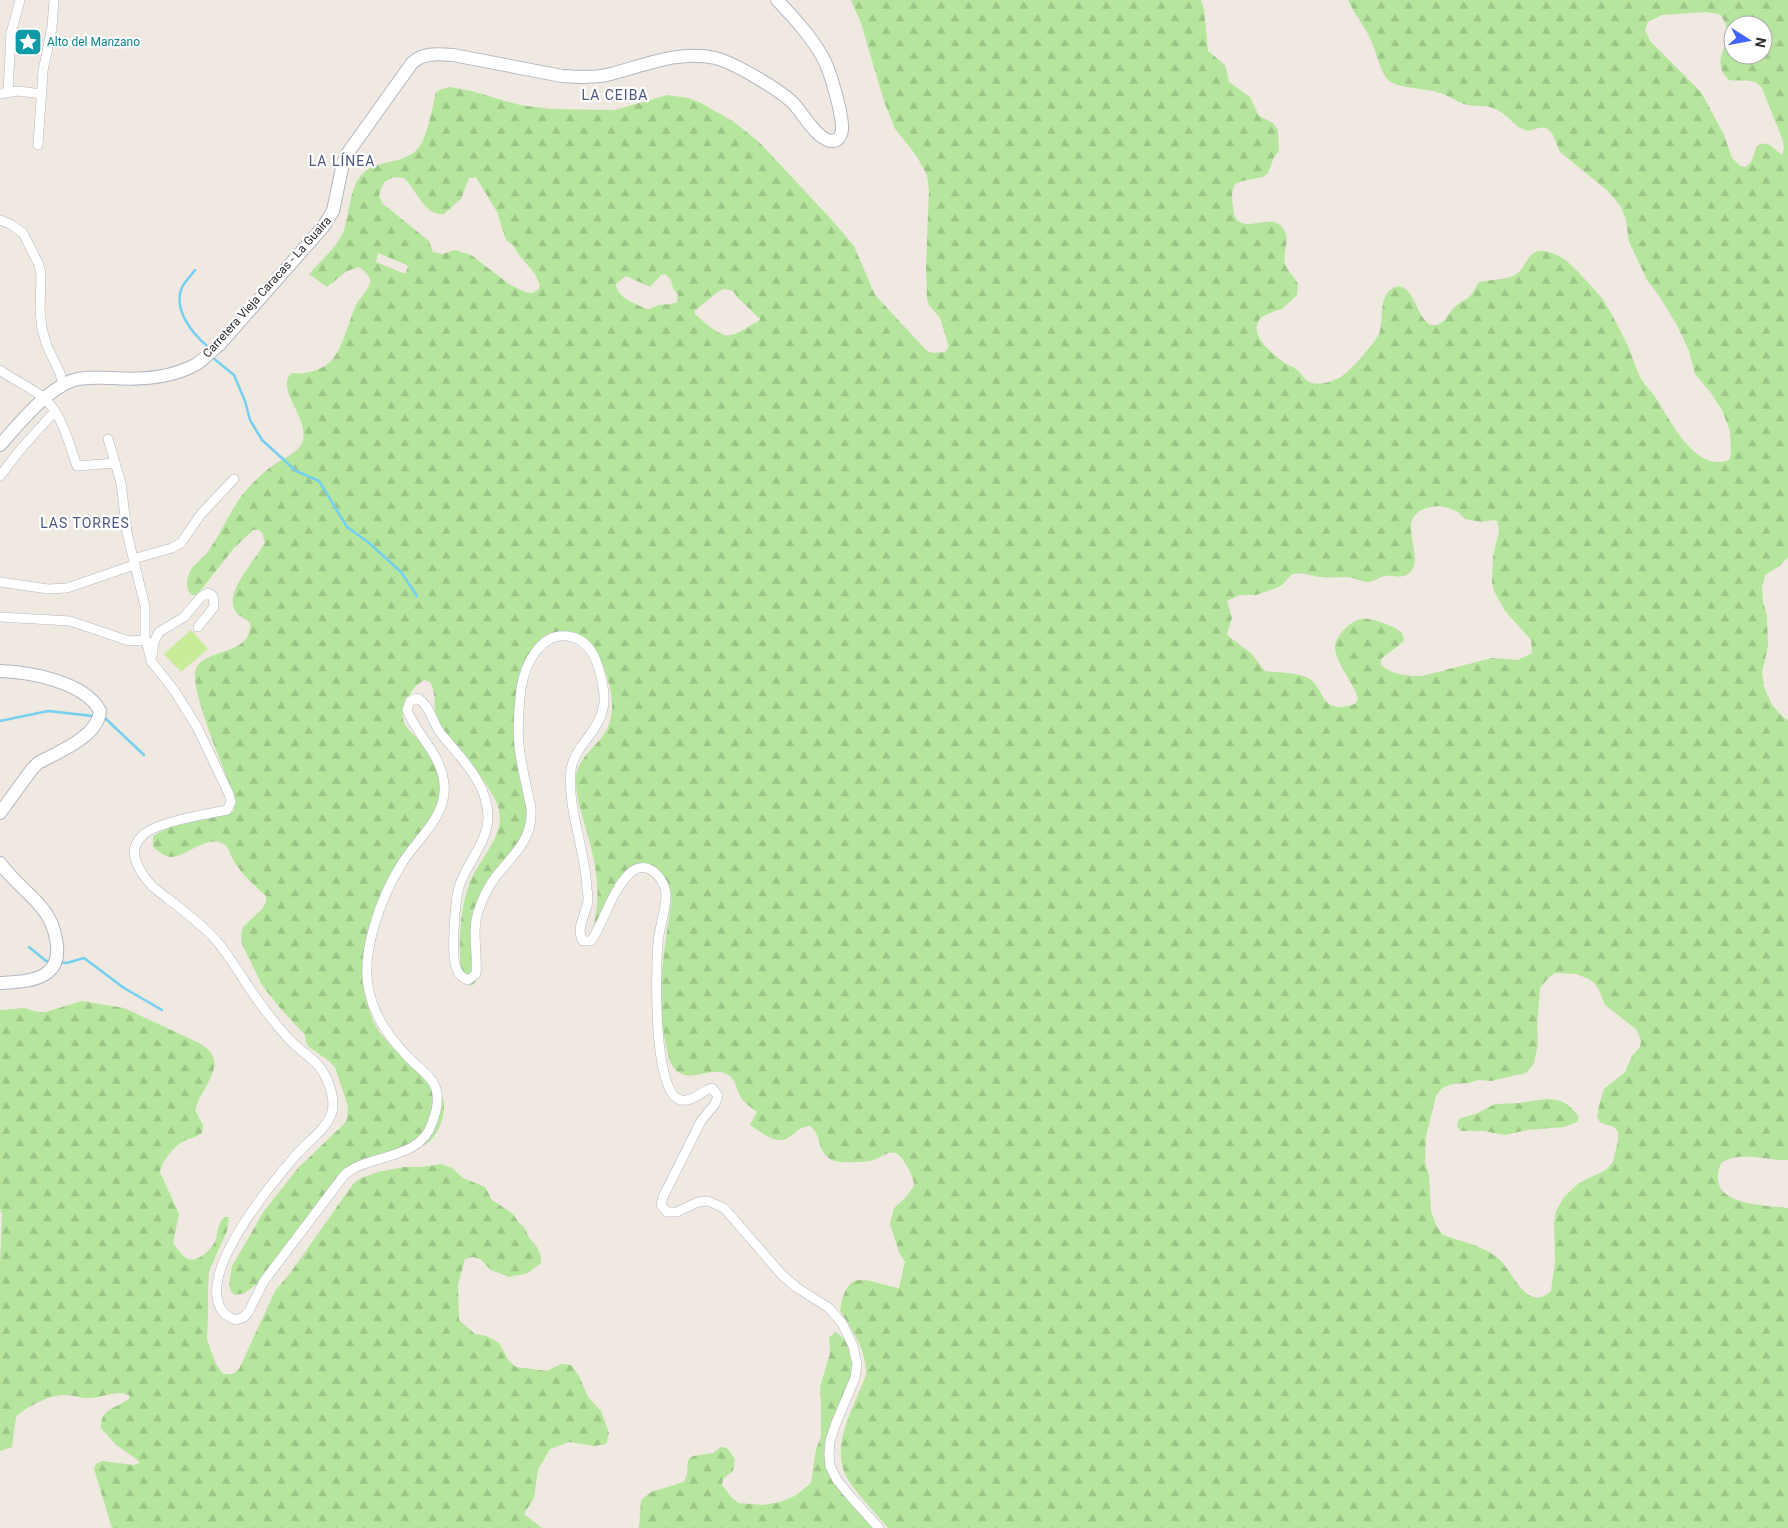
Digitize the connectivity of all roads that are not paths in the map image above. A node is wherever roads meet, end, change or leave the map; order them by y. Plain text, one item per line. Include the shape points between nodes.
1 (20, 0) edge
2 (54, 0) edge
3 (778, 0) edge
4 (4, 93) edge
5 (42, 94) junction
6 (38, 145) dead end
7 (0, 220) edge
8 (0, 370) edge
9 (63, 385) junction
10 (45, 399) junction
11 (55, 411) junction
12 (108, 439) dead end
13 (0, 445) edge
14 (115, 463) junction
15 (0, 476) edge
16 (234, 479) dead end
17 (133, 562) junction
18 (0, 582) edge
19 (0, 617) edge
20 (198, 627) dead end
21 (146, 640) junction
22 (151, 661) junction
23 (0, 671) edge
24 (0, 813) edge
25 (0, 863) edge
26 (0, 983) edge
27 (879, 1528) edge

1 - 4 street via 11,33
2 - 5 street
3 - 9 main road, Carretera Vieja Caracas - La Guaira via 802,27 827,65 842,126 836,141 820,136 788,99 741,68 716,58 669,58 612,74 577,77 440,54 424,56 412,63 352,144 343,164 334,211 323,227 219,345 196,364 164,376 85,378
4 - 5 street
5 - 6 street
7 - 9 street via 23,234 39,265 42,329
8 - 10 street
9 - 10 main road, Carretera Vieja Caracas - La Guaira
10 - 11 street
10 - 13 main road, Carretera Vieja Caracas - La Guaira
11 - 14 street via 77,466
11 - 15 street
12 - 14 street
14 - 17 street via 124,497
16 - 17 street via 201,514 182,543
17 - 18 street via 66,588 48,589
17 - 21 street via 144,606
19 - 21 street via 70,622 129,641
20 - 22 street via 214,607 213,596 208,592 184,617 159,632
21 - 22 street
22 - 27 street via 197,727 231,802 227,810 174,822 145,833 136,847 138,867 153,887 228,954 261,1006 290,1040 318,1063 330,1086 333,1102 327,1123 296,1155 231,1245 217,1284 224,1314 236,1320 244,1317 264,1281 345,1174 359,1165 413,1148 426,1138 432,1124 437,1107 436,1089 382,1024 368,989 369,950 386,894 401,864 440,810 445,789 435,755 412,724 407,710 410,701 422,700 438,730 473,772 485,798 486,826 460,884 454,923 455,966 462,978 468,980 476,974 475,930 480,905 486,891 519,850 529,831 531,808 519,745 519,711 525,673 534,654 548,638 562,634 577,638 594,657 604,694 601,719 580,748 571,770 572,800 587,879 588,901 580,937 583,941 591,941 629,873 645,868 656,872 666,895 658,942 655,1006 664,1074 680,1100 693,1100 712,1088 718,1096 701,1121 661,1204 667,1212 677,1212 708,1201 724,1208 782,1275 829,1308 842,1323 857,1364 855,1378 830,1441 830,1466 837,1480
23 - 24 main road via 62,683 91,699 100,712 98,722 88,734 32,769
25 - 26 main road via 46,914 57,949 48,972 34,978

